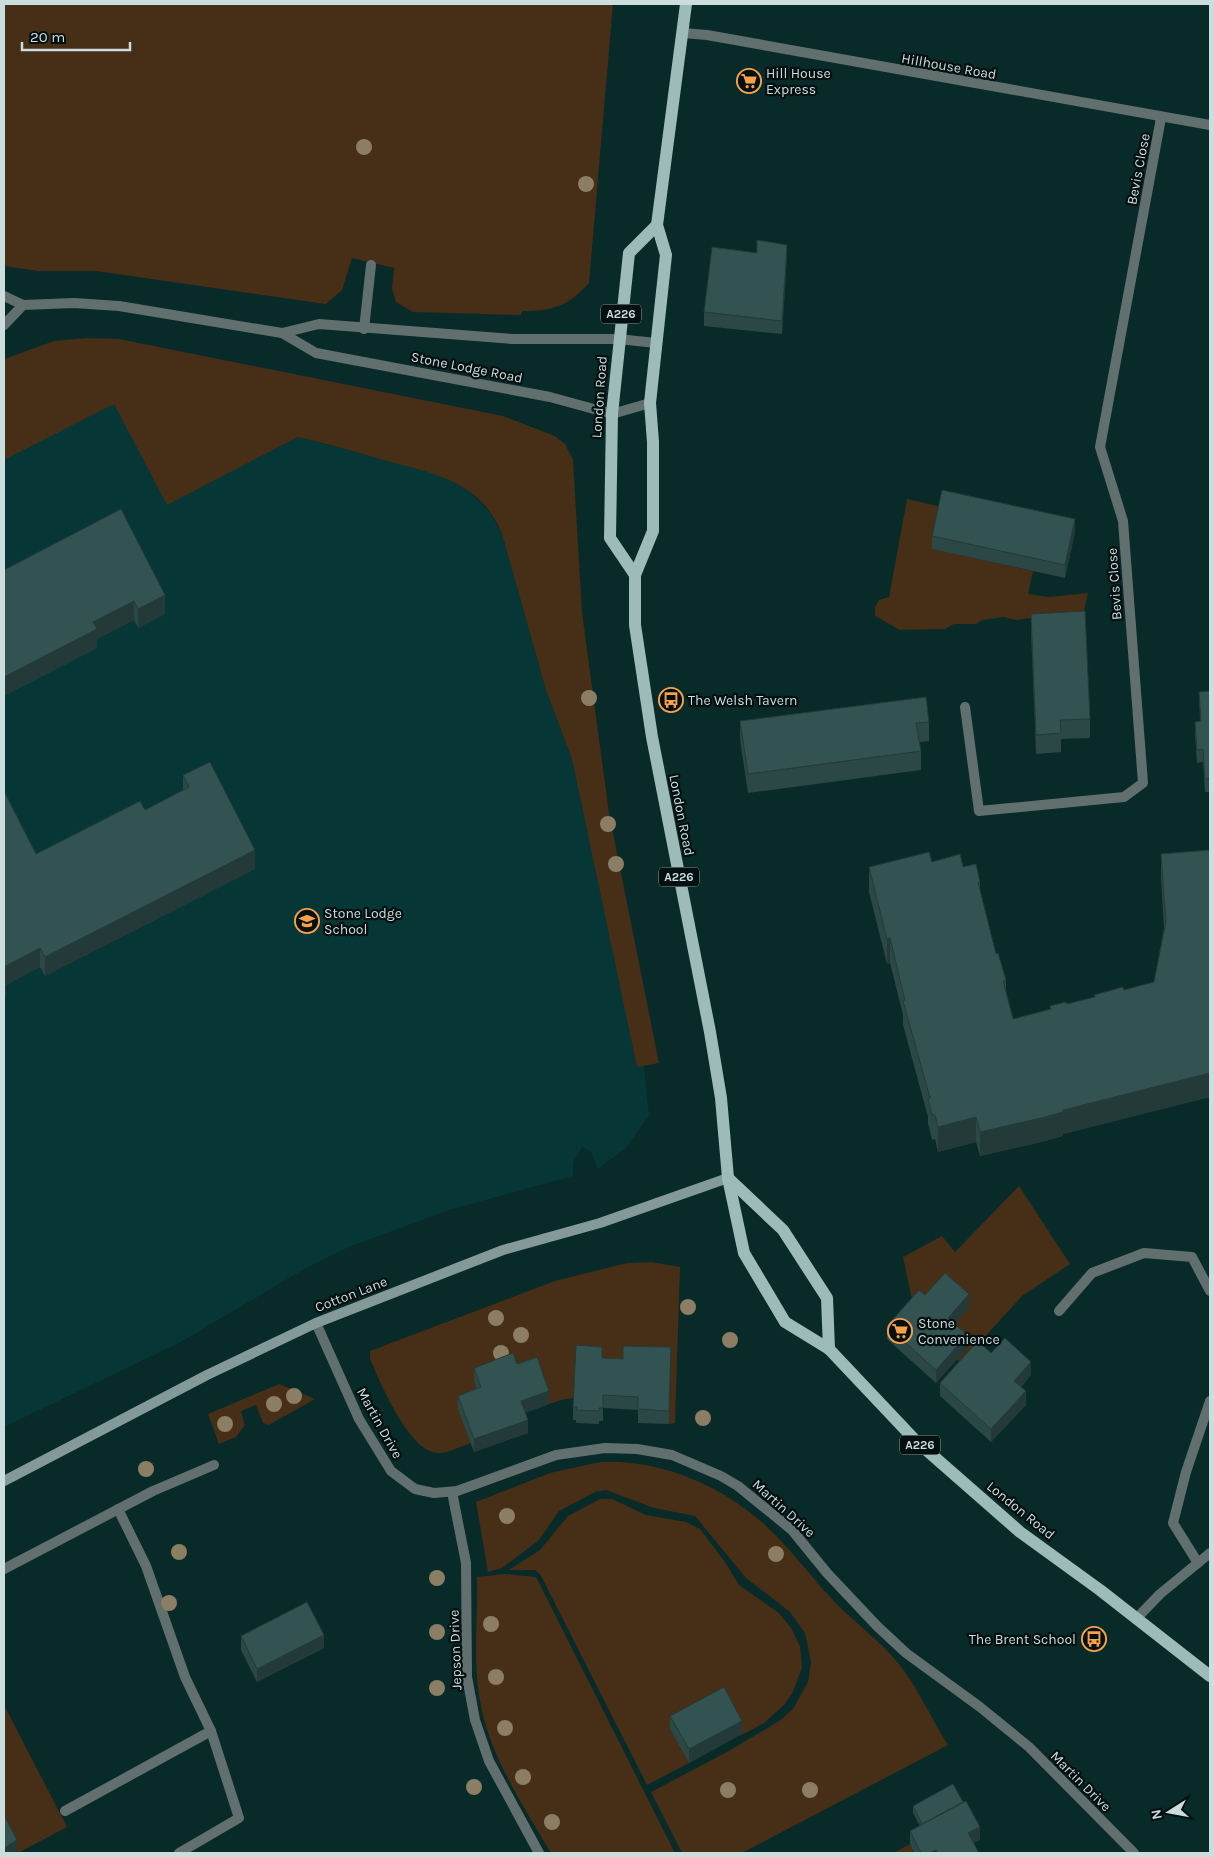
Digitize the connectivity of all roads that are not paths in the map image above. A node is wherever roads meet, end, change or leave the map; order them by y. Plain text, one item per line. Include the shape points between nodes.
1 (686, 4) edge
2 (683, 33) junction
3 (1161, 118) junction
4 (1210, 125) edge
5 (657, 225) junction
6 (371, 265) dead end
7 (4, 296) edge
8 (23, 306) junction
9 (4, 325) edge
10 (364, 329) junction
11 (282, 333) junction
12 (618, 339) junction
13 (656, 343) junction
14 (650, 403) junction
15 (612, 414) junction
16 (635, 574) junction
17 (965, 706) dead end
18 (728, 1178) junction
19 (1210, 1291) edge
20 (1059, 1311) dead end
21 (316, 1323) junction
22 (828, 1349) junction
23 (1210, 1401) edge
24 (214, 1465) dead end
25 (4, 1482) edge
26 (452, 1492) junction
27 (118, 1509) junction
28 (1210, 1553) edge
29 (1198, 1563) junction
30 (4, 1569) edge
31 (1136, 1619) junction
32 (1210, 1676) edge
33 (211, 1731) junction
34 (65, 1811) dead end
35 (179, 1853) edge
36 (538, 1853) edge
37 (1134, 1853) edge

1 - 2 main road, London Road / A226
2 - 3 street, Hillhouse Road
2 - 5 main road, London Road / A226
3 - 4 street, Hillhouse Road
3 - 17 street, Bevis Close via 1100,447 1123,521 1143,783 1124,798 980,811
5 - 12 main road, London Road / A226 via 630,253
5 - 13 main road, London Road / A226 via 666,255
6 - 10 street
7 - 8 street
8 - 9 street
8 - 11 street, Stone Lodge Road via 74,303 119,306
10 - 11 street, Stone Lodge Road via 319,324
10 - 12 street, Stone Lodge Road via 520,339
11 - 15 street, Stone Lodge Road via 316,353 550,397
12 - 13 street, Stone Lodge Road
12 - 15 main road, London Road / A226
13 - 14 main road, London Road / A226
14 - 15 street
14 - 16 main road, London Road / A226 via 654,442 653,531
15 - 16 main road, London Road / A226 via 610,538
16 - 18 main road, London Road / A226 via 636,625 652,737 710,1032 721,1098
18 - 21 main road, Cotton Lane via 600,1223 503,1250
18 - 22 main road via 783,1230 826,1298
18 - 22 main road, London Road / A226 via 744,1253 785,1322
19 - 20 street via 1192,1257 1144,1253 1092,1273
21 - 25 main road, Cotton Lane via 207,1375
21 - 26 street, Martin Drive via 359,1419 391,1470 415,1489
22 - 31 main road, London Road / A226 via 915,1440 1020,1532
23 - 29 street via 1173,1523
24 - 27 street
26 - 36 street, Jepson Drive via 466,1563 466,1659 475,1720 491,1766
26 - 37 street, Martin Drive via 556,1455 597,1448 653,1451 680,1458 721,1476 792,1530 877,1626 1029,1747
27 - 30 street
27 - 33 street via 138,1547 185,1677
28 - 29 street
29 - 31 street
31 - 32 main road, London Road / A226
33 - 34 street
33 - 35 street via 239,1818

